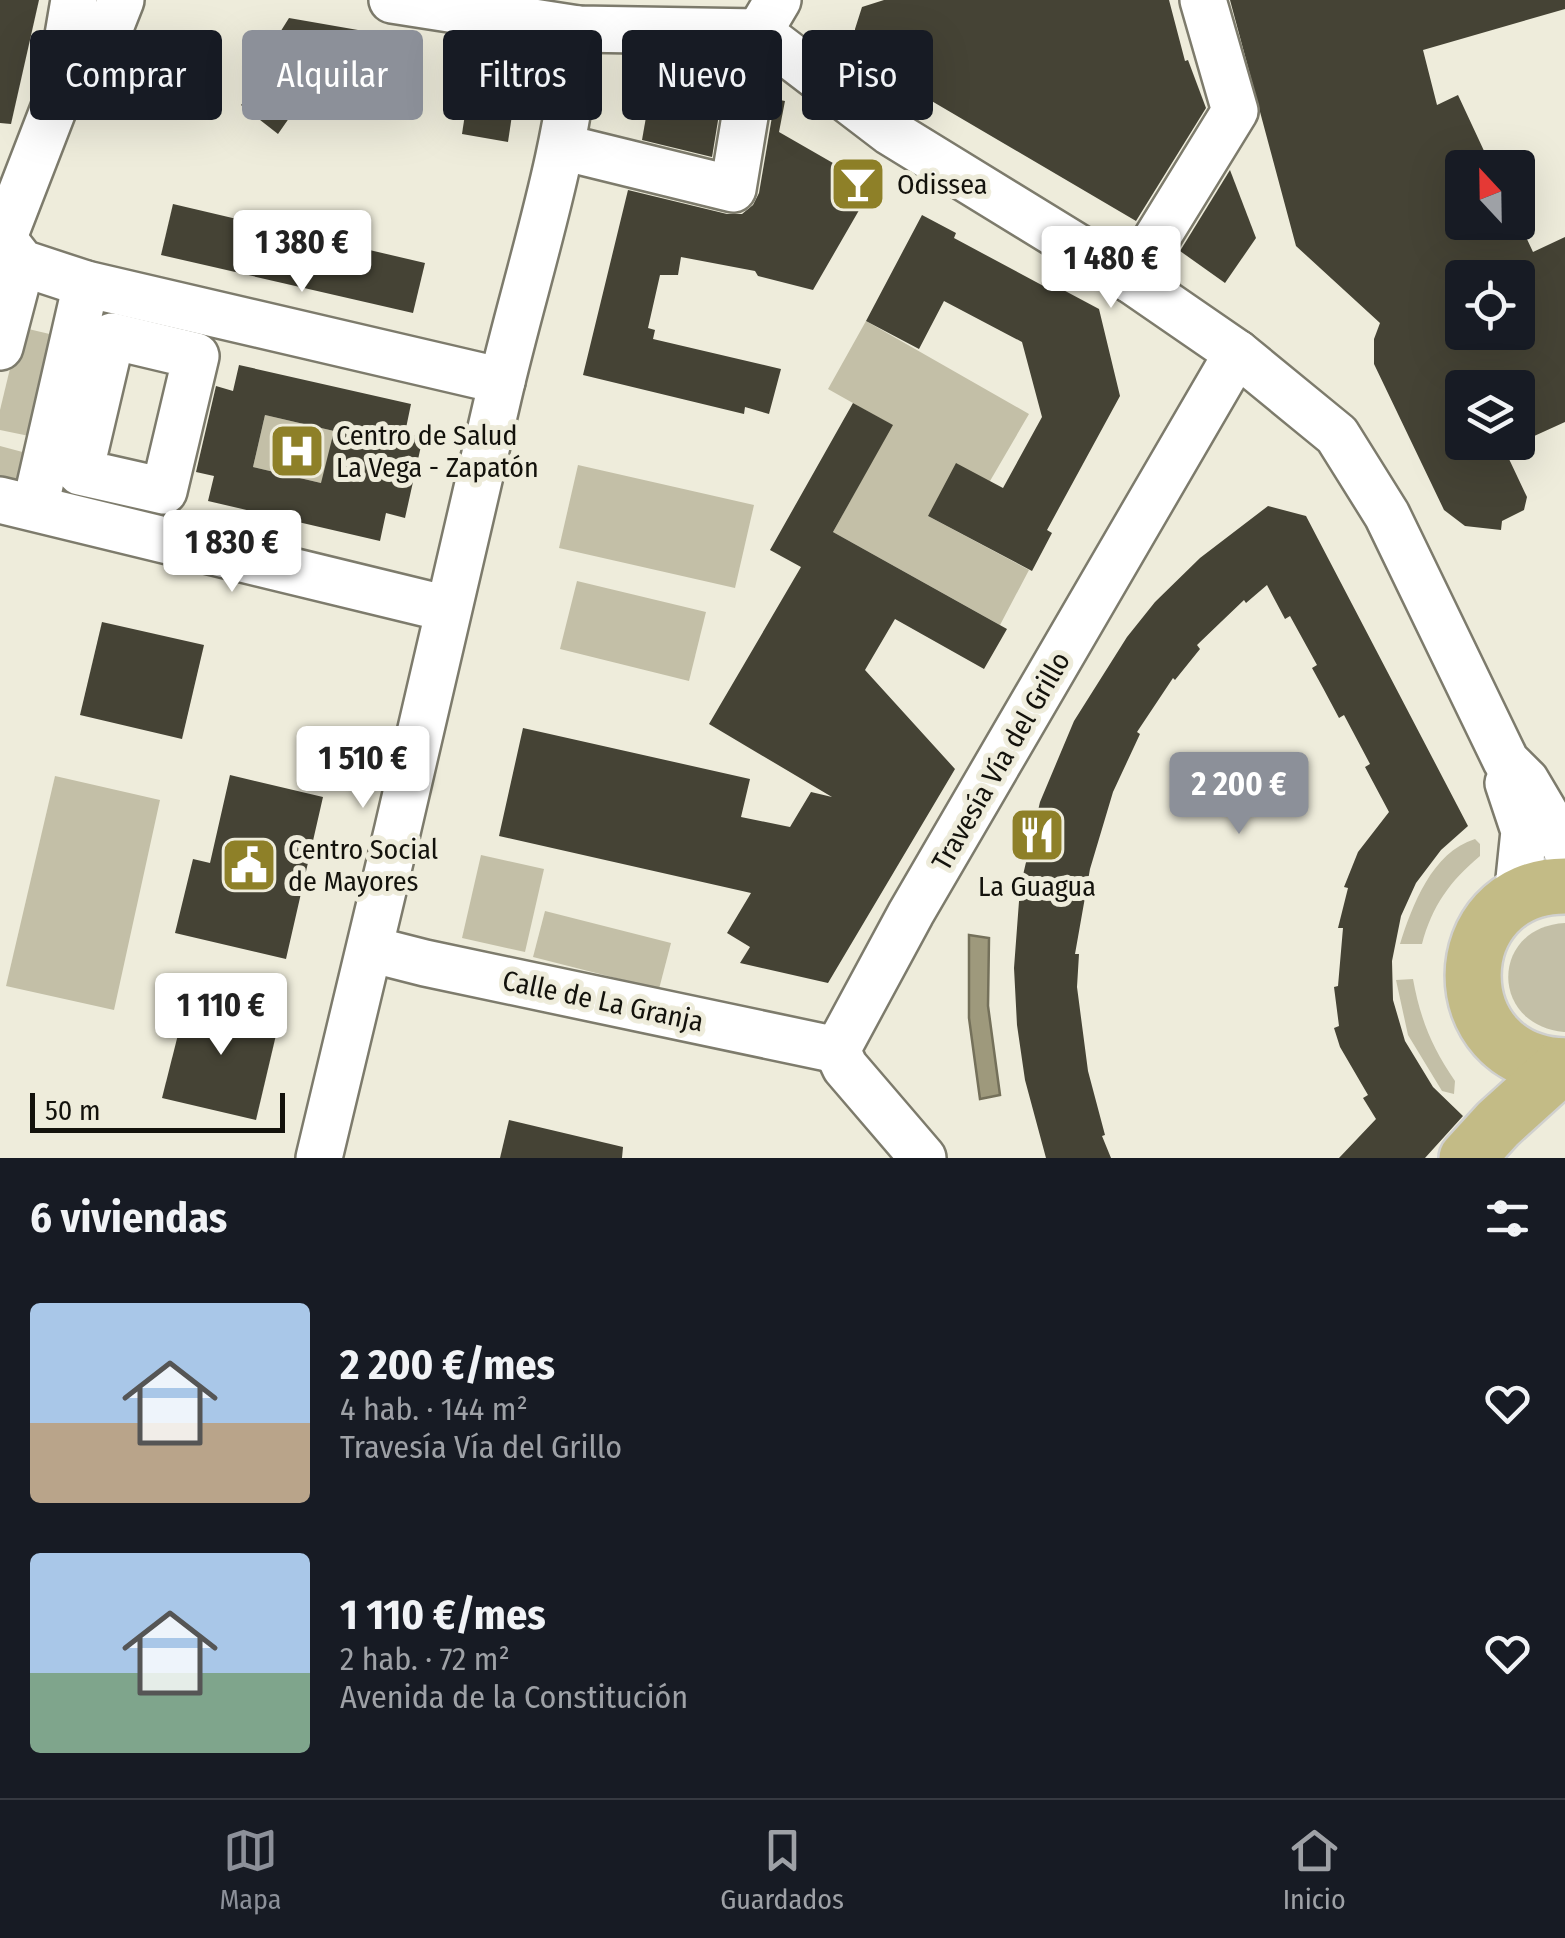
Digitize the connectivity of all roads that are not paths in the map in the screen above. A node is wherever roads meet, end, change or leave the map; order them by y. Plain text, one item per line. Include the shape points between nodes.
1 (74, 0) edge
2 (121, 0) edge
3 (392, 0) edge
4 (1203, 0) edge
5 (769, 16) edge
6 (578, 29) junction
7 (69, 30) edge
8 (109, 30) edge
9 (50, 120) edge
10 (562, 147) junction
11 (9, 245) edge
12 (1132, 280) junction
13 (86, 284) junction
14 (0, 346) edge
15 (1237, 353) junction
16 (502, 381) junction
17 (18, 504) edge
18 (448, 609) junction
19 (1506, 761) junction
20 (1551, 805) edge
21 (1548, 875) edge
22 (370, 948) junction
23 (1497, 1038) junction
24 (836, 1050) junction
25 (1563, 1066) edge
26 (1482, 1141) edge
27 (320, 1158) edge
28 (922, 1158) edge

1 - 7 street
2 - 8 street
3 - 6 street
4 - 12 street via 1235,111
5 - 6 street
5 - 10 street via 733,189
5 - 12 street via 890,132
6 - 10 street
9 - 11 street
10 - 16 street
11 - 13 street
11 - 14 street
12 - 15 street
13 - 16 street
13 - 17 street
15 - 19 street via 1337,435 1388,515
15 - 24 street, Travesía Vía del Grillo
16 - 18 street
17 - 18 street
18 - 22 street
19 - 20 street
19 - 21 street via 1524,831
20 - 21 street
21 - 23 main road via 1486,926 1472,965 1476,1003
22 - 24 street, Calle de La Granja
22 - 27 street
23 - 25 main road via 1532,1061
23 - 26 main road via 1502,1081
24 - 28 street
25 - 26 main road

